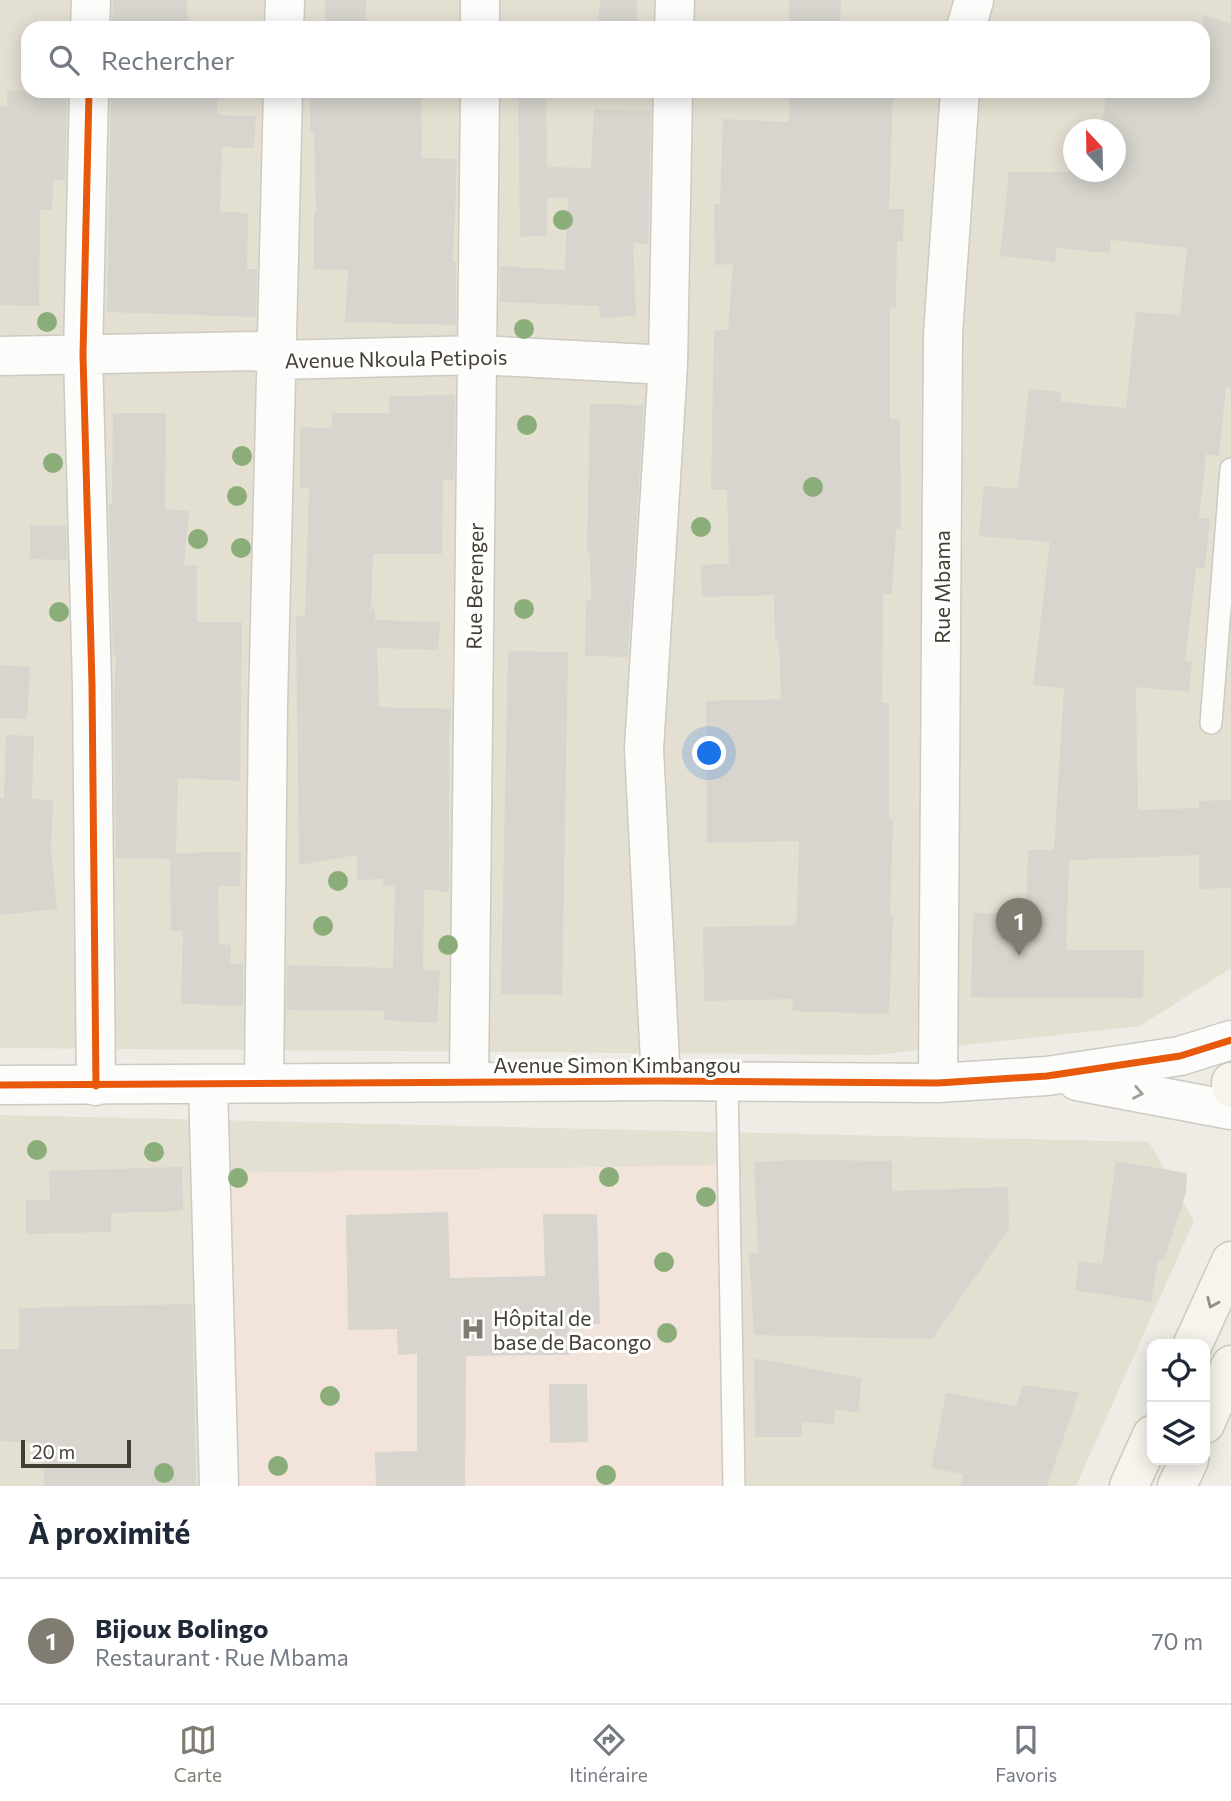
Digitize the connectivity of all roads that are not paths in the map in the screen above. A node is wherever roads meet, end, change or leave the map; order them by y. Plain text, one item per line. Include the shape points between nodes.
1 (90, 0) edge
2 (285, 0) edge
3 (480, 0) edge
4 (675, 0) edge
5 (974, 0) edge
6 (90, 21) edge
7 (284, 21) edge
8 (480, 21) edge
9 (674, 21) edge
10 (968, 21) edge
11 (89, 98) edge
12 (283, 98) edge
13 (480, 98) edge
14 (673, 98) edge
15 (960, 98) edge
16 (83, 355) junction
17 (479, 355) junction
18 (0, 356) edge
19 (276, 360) junction
20 (668, 365) junction
21 (1231, 469) edge
22 (1211, 723) dead end
23 (1231, 1040) edge
24 (1047, 1076) junction
25 (660, 1081) junction
26 (727, 1081) junction
27 (469, 1082) junction
28 (264, 1083) junction
29 (938, 1083) junction
30 (208, 1084) junction
31 (0, 1085) edge
32 (96, 1086) junction
33 (1231, 1110) edge
34 (1231, 1261) edge
35 (1195, 1339) edge
36 (1231, 1365) edge
37 (1210, 1412) edge
38 (1147, 1446) edge
39 (1187, 1465) edge
40 (219, 1486) edge
41 (734, 1486) edge
42 (1129, 1486) edge
43 (1177, 1486) edge

1 - 6 street
2 - 7 street
3 - 8 street
4 - 9 street
5 - 10 street
11 - 16 street
12 - 19 street
13 - 17 street, Rue Berenger
14 - 20 street
15 - 29 street, Rue Mbama via 943,334
16 - 18 street, Avenue Nkoula Petipois
16 - 19 street, Avenue Nkoula Petipois via 259,351
16 - 32 street
17 - 19 street, Avenue Nkoula Petipois
17 - 20 street, Avenue Nkoula Petipois
17 - 27 street, Rue Berenger
19 - 28 street
20 - 25 street via 644,749
21 - 22 lane
23 - 24 street, Avenue Simon Kimbangou via 1181,1056
24 - 29 street, Avenue Simon Kimbangou
24 -> 33 street, Avenue Simon Kimbangou
25 - 26 street, Avenue Simon Kimbangou
25 - 27 street, Avenue Simon Kimbangou
26 - 29 street, Avenue Simon Kimbangou
26 - 41 lane
27 - 28 street, Avenue Simon Kimbangou
28 - 30 street, Avenue Simon Kimbangou
30 - 32 street, Avenue Simon Kimbangou
30 - 40 street
31 - 32 street, Avenue Simon Kimbangou
34 -> 35 main road
36 - 37 main road
38 - 42 main road
39 - 43 main road

